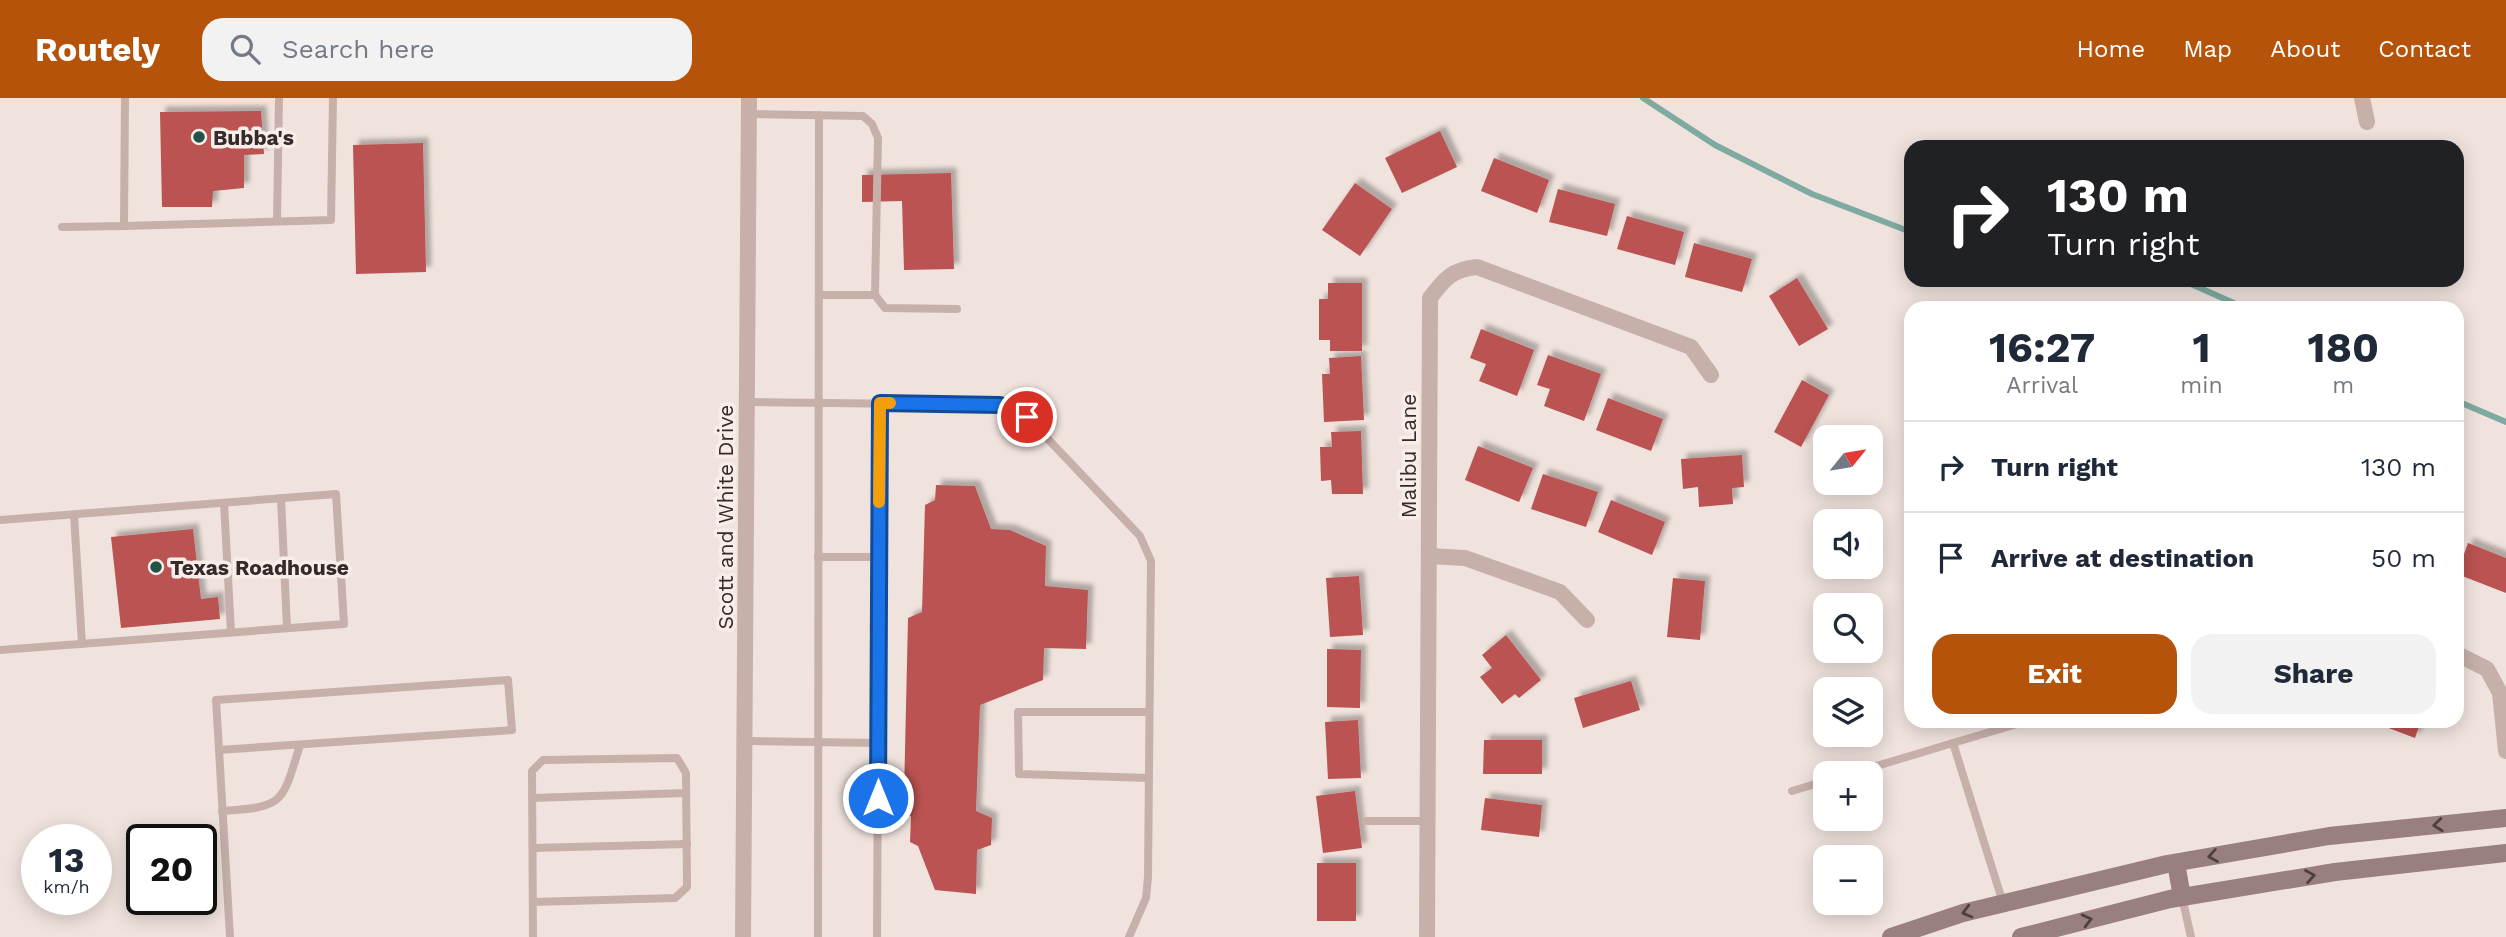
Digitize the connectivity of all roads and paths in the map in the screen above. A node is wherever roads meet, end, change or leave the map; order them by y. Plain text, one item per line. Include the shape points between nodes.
1 (125, 98) edge
2 (279, 98) edge
3 (332, 98) edge
4 (2362, 98) edge
5 (749, 106) edge
6 (819, 115) junction
7 (2367, 122) dead end
8 (277, 221) junction
9 (124, 226) junction
10 (62, 228) dead end
11 (819, 295) junction
12 (875, 295) junction
13 (957, 309) dead end
14 (1711, 375) dead end
15 (747, 402) junction
16 (819, 403) junction
17 (880, 403) junction
18 (281, 498) junction
19 (223, 503) junction
20 (74, 515) junction
21 (0, 520) edge
22 (1429, 556) junction
23 (818, 557) junction
24 (879, 557) junction
25 (1587, 620) dead end
26 (287, 628) junction
27 (231, 632) junction
28 (82, 643) junction
29 (0, 650) edge
30 (2464, 658) edge
31 (1150, 712) junction
32 (2003, 728) edge
33 (745, 741) junction
34 (818, 742) junction
35 (878, 743) junction
36 (1953, 743) junction
37 (300, 744) junction
38 (219, 750) junction
39 (2506, 751) edge
40 (1883, 764) edge
41 (1149, 778) junction
42 (1813, 785) edge
43 (1792, 791) dead end
44 (686, 793) junction
45 (533, 799) junction
46 (222, 811) junction
47 (2506, 818) edge
48 (1366, 821) dead end
49 (1427, 821) junction
50 (687, 844) junction
51 (533, 848) junction
52 (2506, 853) edge
53 (2176, 863) junction
54 (2182, 897) junction
55 (533, 902) junction
56 (2003, 903) junction
57 (230, 937) edge
58 (533, 937) edge
59 (743, 937) edge
60 (818, 937) edge
61 (877, 937) edge
62 (1129, 937) edge
63 (1427, 937) edge
64 (1891, 937) edge
65 (2021, 937) edge
66 (2191, 937) edge

1 - 9 lane
2 - 8 lane
3 - 8 lane via 331,220
4 - 7 street
5 - 6 lane
5 - 15 street, Scott and White Drive
6 - 11 lane
6 - 12 lane via 863,116 878,138
8 - 9 lane
9 - 10 lane
11 - 12 lane
11 - 16 lane
12 - 13 lane via 885,307
14 - 22 street, Malibu Lane via 1691,348 1477,267 1461,268 1445,277 1430,298
15 - 16 lane
15 - 33 street, Scott and White Drive
16 - 17 lane
16 - 23 lane
17 - 24 lane
17 - 31 lane via 1013,409 1027,417 1140,536 1151,561
18 - 19 lane
18 - 26 lane
18 - 26 lane via 335,494 344,624
19 - 20 lane
19 - 27 lane
20 - 21 lane
20 - 28 lane
22 - 25 street via 1465,558 1560,592
22 - 49 street, Malibu Lane
23 - 24 lane
23 - 34 lane
24 - 35 lane
26 - 27 lane
27 - 28 lane
28 - 29 lane
30 - 39 street via 2487,669 2500,693
31 - 41 lane
31 - 41 lane via 1018,712 1019,774
32 - 36 lane
33 - 34 lane
33 - 59 street, Scott and White Drive
34 - 35 lane
34 - 60 lane
35 - 61 lane
36 - 40 lane
36 - 56 lane
37 - 38 lane
37 - 38 lane via 512,730 508,680 216,700
37 - 46 lane via 279,800 265,808
38 - 46 lane
41 - 62 lane via 1146,898
42 - 43 lane
44 - 45 lane
44 - 45 lane via 686,774 677,758 543,760 532,771
44 - 50 lane
45 - 51 lane
46 - 57 lane
47 -> 53 main road via 2329,836
48 - 49 lane
49 - 63 street, Malibu Lane
50 - 51 lane
50 - 55 lane via 687,887 676,898
51 - 55 lane
54 -> 52 main road via 2335,872
53 - 54 main road
53 - 56 main road
65 -> 54 main road
54 - 66 lane
55 - 58 lane
56 -> 64 main road

